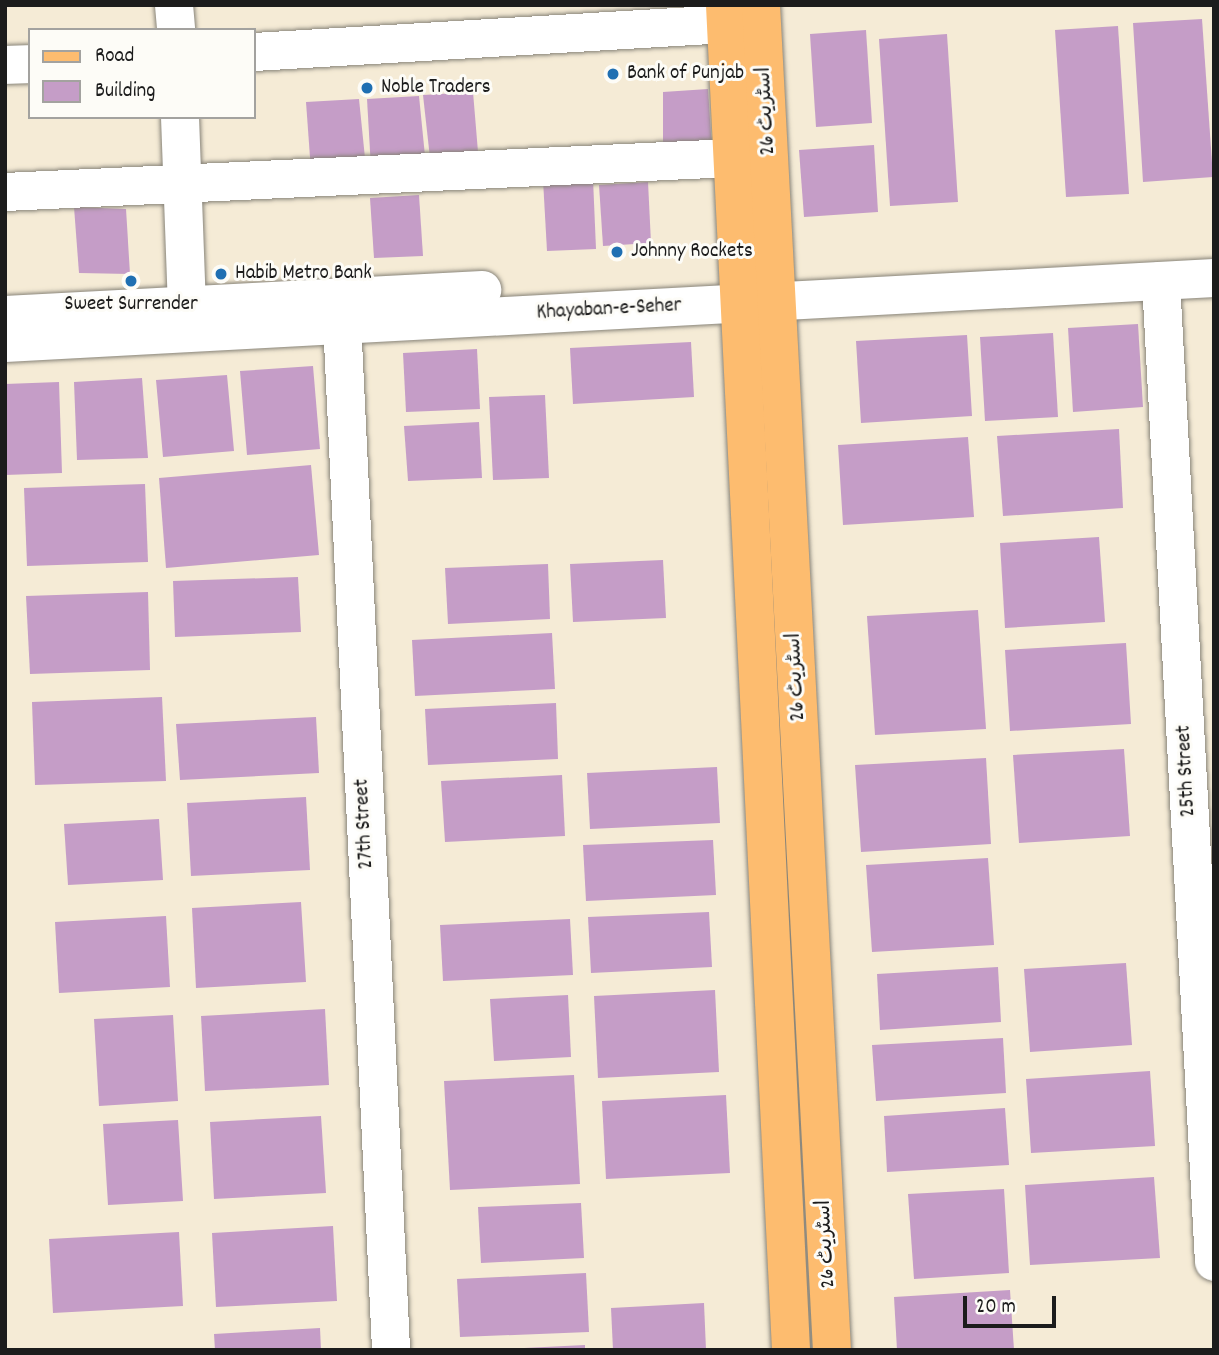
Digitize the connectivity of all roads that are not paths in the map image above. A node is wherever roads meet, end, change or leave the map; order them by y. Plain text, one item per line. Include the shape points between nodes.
1 (174, 5) edge
2 (743, 15) edge
3 (176, 28) edge
4 (256, 51) edge
5 (28, 64) edge
6 (5, 65) edge
7 (180, 119) edge
8 (731, 158) junction
9 (182, 184) junction
10 (5, 192) edge
11 (1214, 252) edge
12 (1214, 278) edge
13 (1161, 281) junction
14 (777, 288) junction
15 (736, 290) junction
16 (341, 311) junction
17 (5, 315) edge
18 (188, 319) junction
19 (5, 343) edge
20 (1214, 1262) edge
21 (391, 1350) edge
22 (791, 1350) edge
23 (832, 1350) edge

1 - 3 street
2 - 4 street
2 - 8 main road, اسٹریٹ 26
2 - 14 main road, اسٹریٹ 26
5 - 6 street
7 - 9 street
8 - 9 street
8 - 15 main road, اسٹریٹ 26
9 - 10 street
9 - 18 street
11 - 14 street, Khayaban-e-Seher
12 - 13 street, Khayaban-e-Seher
13 - 14 street, Khayaban-e-Seher
13 - 20 street, 25th Street
14 - 15 street, Khayaban-e-Seher
14 - 23 main road, اسٹریٹ 26
15 - 16 street, Khayaban-e-Seher
15 - 22 main road, اسٹریٹ 26
16 - 18 street, Khayaban-e-Seher
16 - 21 street, 27th Street
17 - 18 street, Khayaban-e-Seher
18 - 19 street, Khayaban-e-Seher

